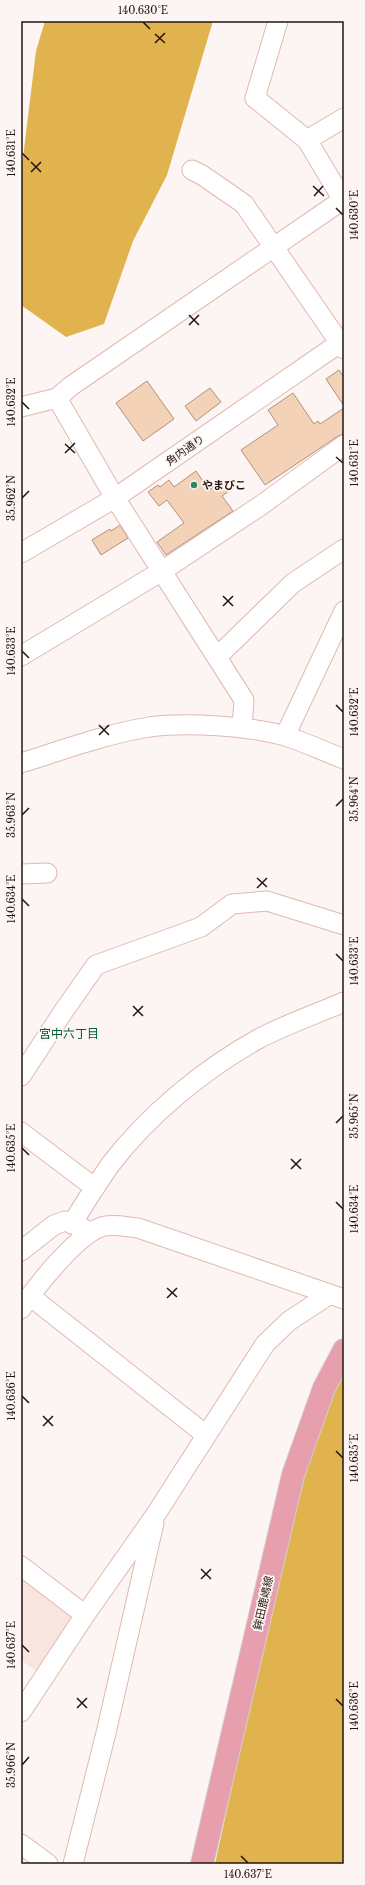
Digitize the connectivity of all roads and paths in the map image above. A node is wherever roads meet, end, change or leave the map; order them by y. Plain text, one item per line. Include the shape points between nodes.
1 (278, 21) edge
2 (344, 118) edge
3 (307, 140) junction
4 (192, 170) dead end
5 (343, 199) edge
6 (274, 247) junction
7 (343, 344) edge
8 (57, 398) junction
9 (21, 407) edge
10 (344, 445) edge
11 (115, 498) junction
12 (344, 549) edge
13 (21, 553) edge
14 (162, 571) junction
15 (344, 611) edge
16 (21, 656) edge
17 (217, 657) junction
18 (242, 728) junction
19 (285, 736) junction
20 (344, 759) edge
21 (21, 763) edge
22 (47, 873) dead end
23 (21, 874) edge
24 (344, 925) edge
25 (344, 1002) edge
26 (21, 1076) edge
27 (21, 1132) edge
28 (95, 1188) junction
29 (72, 1224) junction
30 (92, 1232) junction
31 (21, 1251) edge
32 (340, 1297) edge
33 (25, 1303) edge
34 (344, 1350) edge
35 (206, 1435) junction
36 (156, 1514) junction
37 (21, 1566) edge
38 (85, 1615) junction
39 (21, 1712) edge
40 (21, 1844) edge
41 (48, 1864) edge
42 (73, 1864) edge
43 (202, 1864) edge

1 - 3 street via 255,98
2 - 3 street
3 - 5 street
4 - 6 street via 244,204
5 - 6 street
6 - 7 street
6 - 8 street
7 - 11 street, 角内通り
8 - 9 street
8 - 11 street
10 - 14 street via 260,506
11 - 13 street, 角内通り
11 - 14 street
12 - 17 street via 293,583
14 - 16 street
14 - 17 street
15 - 19 street
17 - 18 street via 244,700
18 - 19 street
18 - 21 street via 206,725 150,727 92,741
19 - 20 street
22 - 23 street
24 - 26 street via 267,901 232,904 201,927 96,966
25 - 28 street via 261,1038 195,1081 150,1121 111,1164
27 - 28 street
28 - 29 street
29 - 30 street
29 - 31 street via 65,1222 54,1225
30 - 32 street via 104,1226 138,1228
30 - 33 street via 74,1245
32 - 35 street via 289,1321 265,1344
33 - 35 street
34 - 43 main road, 鉾田鹿嶋線 via 324,1388 293,1475
35 - 36 street
36 - 38 street
36 - 42 street
37 - 38 street
38 - 39 street
40 - 41 street

